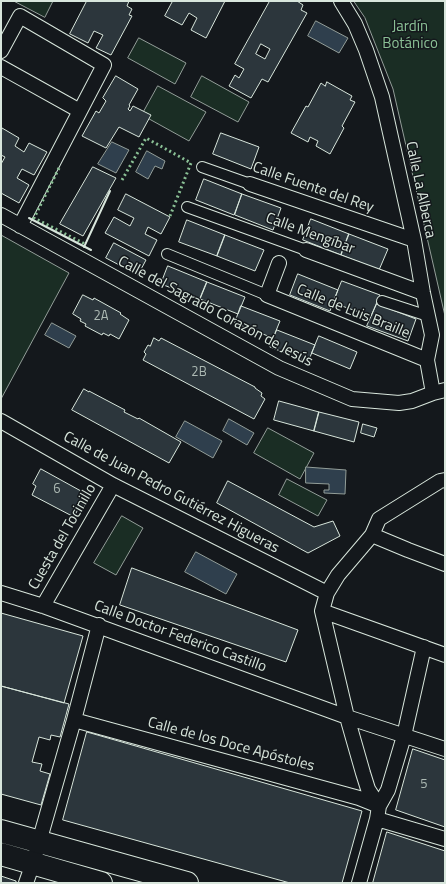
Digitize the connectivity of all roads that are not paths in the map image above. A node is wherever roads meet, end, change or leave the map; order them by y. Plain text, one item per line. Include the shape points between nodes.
1 (341, 1) edge
2 (1, 51) edge
3 (1, 67) edge
4 (80, 111) junction
5 (202, 167) dead end
6 (250, 184) joint
7 (186, 207) dead end
8 (1, 215) edge
9 (20, 226) junction
10 (414, 240) junction
11 (306, 250) joint
12 (167, 254) dead end
13 (279, 263) dead end
14 (422, 293) junction
15 (267, 295) junction
16 (382, 300) dead end
17 (428, 316) junction
18 (439, 332) edge
19 (427, 360) junction
20 (439, 392) edge
21 (1, 421) edge
22 (445, 480) edge
23 (113, 485) junction
24 (372, 536) junction
25 (445, 564) edge
26 (1, 593) edge
27 (327, 593) junction
28 (43, 606) junction
29 (322, 611) junction
30 (99, 625) junction
31 (424, 647) junction
32 (445, 655) edge
33 (347, 717) junction
34 (74, 720) junction
35 (404, 736) junction
36 (445, 749) edge
37 (378, 813) junction
38 (1, 830) edge
39 (445, 839) edge
40 (39, 842) junction
41 (1, 854) edge
42 (30, 873) edge
43 (102, 883) edge
44 (187, 883) edge
45 (359, 883) edge

1 - 10 street, Calle La Alberca via 355,24 382,97
2 - 4 street via 20,16 104,65
3 - 4 street
4 - 9 street
5 - 6 street, Calle Fuente del Rey
6 - 10 street, Calle Fuente del Rey
7 - 11 street, Calle Mengíbar
8 - 9 street, Calle del Sagrado Corazón de Jesús
9 - 20 street, Calle del Sagrado Corazón de Jesús via 279,368 352,400 399,403
10 - 14 street, Calle La Alberca
11 - 14 street, Calle Mengíbar
12 - 15 street, Calle de Luis Braille
13 - 15 street
14 - 17 street, Calle La Alberca
15 - 19 street, Calle de Luis Braille
16 - 17 street
17 - 18 street, Calle La Alberca
18 - 19 street, Calle La Alberca
19 - 20 street, Calle La Alberca
21 - 23 street, Calle de Juan Pedro Gutiérrez Higueras
22 - 24 street via 379,519
23 - 27 street, Calle de Juan Pedro Gutiérrez Higueras
23 - 28 street, Cuesta del Tocinillo
24 - 25 street
24 - 27 street via 338,574
26 - 28 street, Calle Doctor Federico Castillo
27 - 29 street
28 - 30 street, Calle Doctor Federico Castillo
29 - 31 street
29 - 33 street
30 - 33 street, Calle Doctor Federico Castillo
30 - 34 street
31 - 32 street
31 - 35 street
33 - 35 street, Calle Doctor Federico Castillo
33 - 37 street via 368,789
34 - 37 street, Calle de los Doce Apóstoles via 359,798
34 - 40 street
35 - 36 street, Calle Doctor Federico Castillo
35 - 37 street via 388,790
37 - 39 street, Calle de los Doce Apóstoles
37 - 45 street
38 - 40 main road
40 - 42 street
40 - 44 main road
41 - 42 main road
42 - 43 main road

